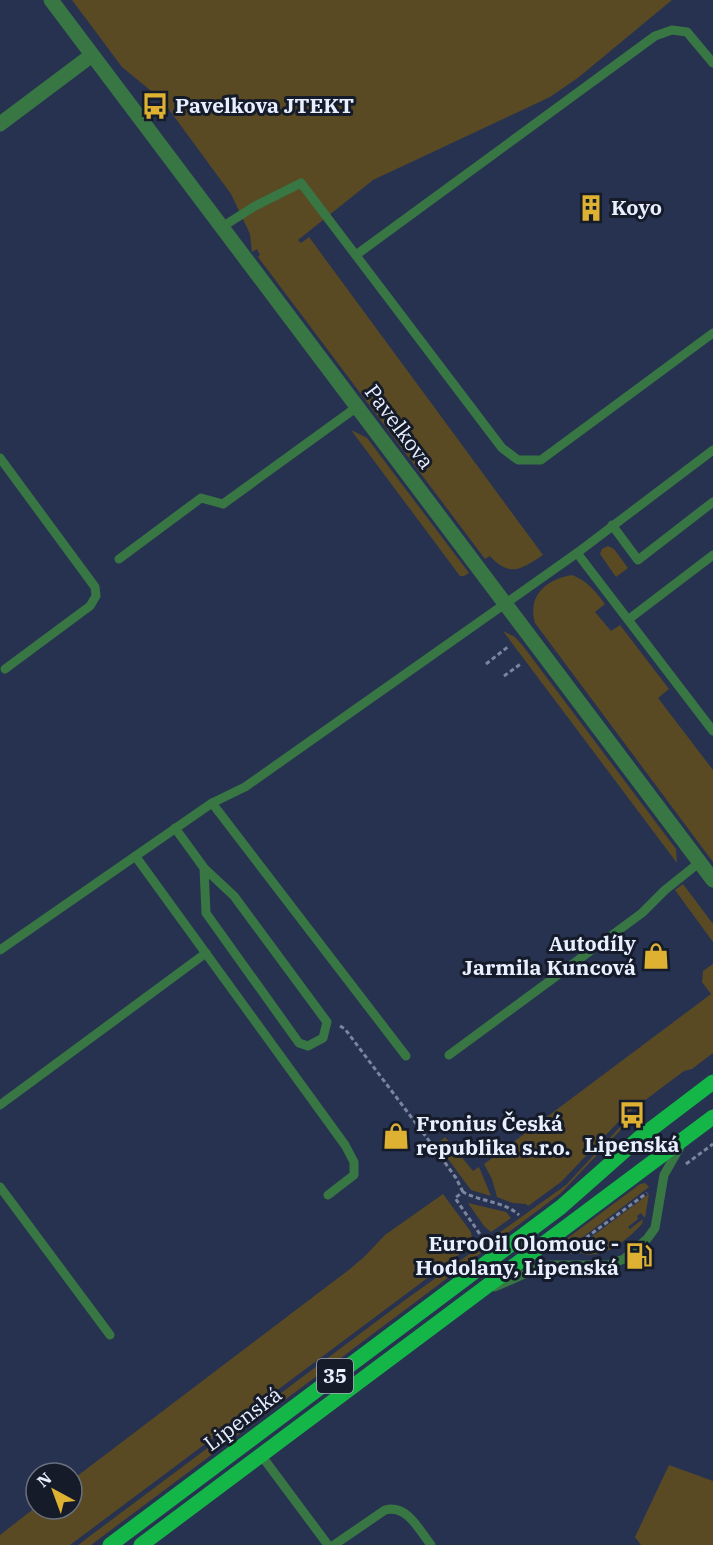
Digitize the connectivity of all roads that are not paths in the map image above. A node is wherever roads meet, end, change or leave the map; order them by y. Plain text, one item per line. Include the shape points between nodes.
1 (51, 0) edge
2 (92, 55) junction
3 (713, 63) edge
4 (0, 124) edge
5 (222, 227) junction
6 (356, 255) junction
7 (713, 333) edge
8 (357, 407) junction
9 (713, 450) edge
10 (0, 458) edge
11 (713, 502) edge
12 (612, 525) junction
13 (577, 552) junction
14 (713, 555) edge
15 (119, 559) dead end
16 (505, 604) junction
17 (629, 619) junction
18 (5, 669) dead end
19 (713, 731) edge
20 (212, 803) junction
21 (175, 828) junction
22 (136, 857) junction
23 (700, 862) junction
24 (204, 868) junction
25 (713, 880) edge
26 (0, 950) edge
27 (206, 953) junction
28 (448, 1055) dead end
29 (406, 1056) dead end
30 (713, 1082) edge
31 (0, 1105) edge
32 (713, 1117) edge
33 (689, 1135) junction
34 (0, 1187) edge
35 (328, 1195) dead end
36 (476, 1294) junction
37 (110, 1335) dead end
38 (261, 1455) junction
39 (110, 1545) edge
40 (141, 1545) edge
41 (328, 1545) edge
42 (334, 1545) edge
43 (432, 1545) edge

1 - 2 street, Pavelkova
2 - 4 street
2 - 5 street, Pavelkova
3 - 6 lane via 687,32 672,30 655,36
5 - 6 lane via 301,183
5 - 8 street, Pavelkova
6 - 7 lane via 502,448 518,460 541,460
8 - 15 lane via 223,504 201,498
8 - 16 street, Pavelkova
9 - 12 lane
10 - 18 lane via 95,587 96,596 90,606
11 - 12 lane via 638,560
12 - 13 lane
13 - 16 lane
13 - 17 lane
14 - 17 lane
16 - 20 lane via 245,787
16 - 23 street, Pavelkova
17 - 19 lane
20 - 21 lane
20 - 29 lane
21 - 22 lane
21 - 24 lane
22 - 26 lane
22 - 27 lane
23 - 25 street, Pavelkova
23 - 28 lane via 642,913
24 - 24 lane via 234,896 327,1022 323,1038 308,1046 299,1043 206,913
27 - 31 lane
27 - 35 lane via 354,1162 354,1175
30 - 39 main road, Lipenská / 35 via 638,1139 561,1207
32 - 33 main road, Lipenská / 35
33 - 36 main road, Lipenská / 35
33 - 36 lane via 662,1182 655,1228 624,1259 608,1265 538,1268
34 - 37 lane
36 - 38 main road, Lipenská / 35
38 - 40 main road, Lipenská / 35
38 - 41 lane
42 - 43 lane via 393,1508 405,1513

